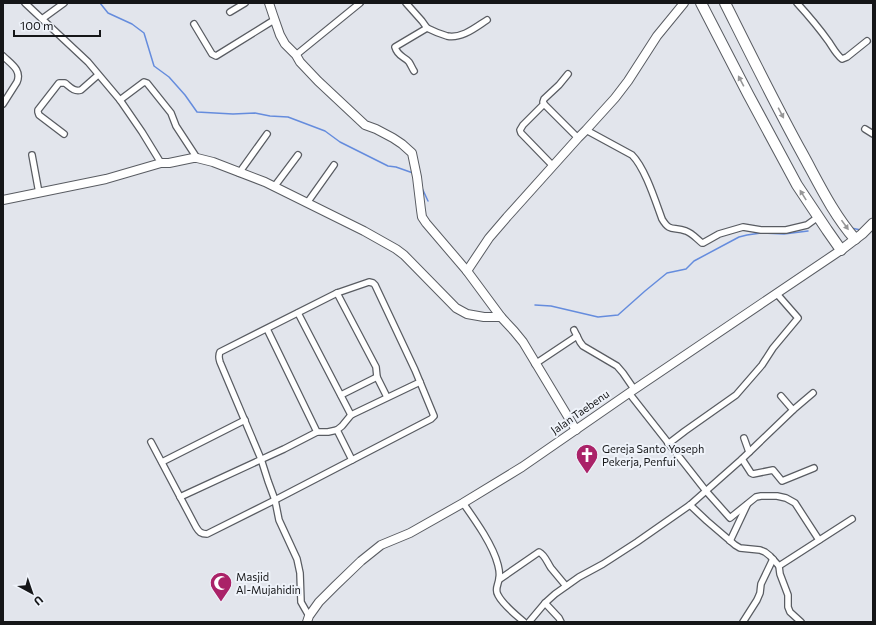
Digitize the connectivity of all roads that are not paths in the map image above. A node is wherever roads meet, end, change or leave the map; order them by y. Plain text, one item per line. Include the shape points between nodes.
1 (25, 3) edge
2 (64, 3) edge
3 (245, 3) edge
4 (270, 3) edge
5 (360, 3) edge
6 (406, 3) edge
7 (684, 3) edge
8 (701, 3) edge
9 (725, 3) edge
10 (797, 3) edge
11 (230, 12) dead end
12 (42, 19) junction
13 (274, 20) junction
14 (487, 20) dead end
15 (194, 24) dead end
16 (427, 28) junction
17 (867, 41) dead end
18 (296, 55) junction
19 (3, 56) edge
20 (414, 71) dead end
21 (568, 74) dead end
22 (98, 75) junction
23 (120, 100) junction
24 (3, 103) edge
25 (544, 104) junction
26 (865, 129) dead end
27 (586, 130) junction
28 (64, 134) dead end
29 (267, 134) dead end
30 (873, 134) edge
31 (578, 138) junction
32 (32, 155) dead end
33 (298, 155) dead end
34 (197, 158) junction
35 (161, 163) junction
36 (334, 165) dead end
37 (553, 166) junction
38 (239, 173) junction
39 (274, 187) junction
40 (40, 193) junction
41 (3, 200) edge
42 (307, 203) junction
43 (818, 217) junction
44 (873, 223) edge
45 (858, 236) junction
46 (842, 250) junction
47 (467, 271) junction
48 (337, 293) junction
49 (777, 294) junction
50 (298, 313) junction
51 (501, 317) junction
52 (267, 329) junction
53 (574, 330) dead end
54 (577, 336) junction
55 (536, 364) junction
56 (377, 376) junction
57 (420, 382) junction
58 (631, 391) junction
59 (813, 393) dead end
60 (341, 395) junction
61 (781, 396) dead end
62 (388, 397) junction
63 (793, 410) junction
64 (351, 415) junction
65 (245, 420) junction
66 (338, 430) junction
67 (576, 430) junction
68 (316, 432) junction
69 (744, 438) dead end
70 (151, 442) dead end
71 (668, 444) junction
72 (749, 452) junction
73 (261, 459) junction
74 (742, 459) junction
75 (352, 460) junction
76 (162, 462) junction
77 (814, 468) dead end
78 (706, 491) junction
79 (180, 497) junction
80 (275, 500) junction
81 (463, 503) junction
82 (748, 503) junction
83 (690, 505) junction
84 (852, 520) dead end
85 (819, 540) junction
86 (730, 541) junction
87 (773, 559) junction
88 (780, 566) junction
89 (500, 580) junction
90 (566, 586) junction
91 (545, 603) junction
92 (308, 619) edge
93 (524, 622) edge
94 (529, 622) edge
95 (561, 622) edge
96 (743, 622) edge
97 (801, 622) edge

1 - 12 street
2 - 12 street
3 - 11 street
4 - 13 street
5 - 18 street
6 - 16 street
7 - 27 street via 657,36 615,98
43 -> 8 highway via 794,180
9 -> 45 highway via 818,183 840,219
10 - 17 street via 842,59
12 - 22 street via 88,62
13 - 15 street via 216,56 212,54
13 - 18 street via 285,44
14 - 16 street via 462,35 455,36
16 - 20 street via 395,47
18 - 47 street via 318,81 366,125 402,144 412,153 422,217
19 - 24 street via 18,73 17,82
21 - 25 street via 544,99
22 - 23 street
22 - 28 street via 77,91 65,83 59,83 38,110 40,115
23 - 34 street via 144,82 147,83 170,113
23 - 35 street
25 - 31 street
25 - 37 street via 520,130
26 - 30 street
27 - 31 street
27 - 43 street via 632,155 643,171 665,224 672,229 688,232 702,243 719,234 743,227 786,230 807,225
29 - 38 street
31 - 37 street
32 - 40 street
33 - 39 street
34 - 35 street
34 - 38 street
35 - 40 street via 106,179
36 - 42 street
37 - 47 street via 489,238
38 - 39 street
39 - 42 street
40 - 41 street
42 - 51 street via 396,249 456,308 466,314
43 - 46 highway
44 - 45 main road, Jalan Taebenu
45 - 46 main road, Jalan Taebenu
46 - 49 street, Jalan Taebenu
47 - 51 street
48 - 50 street
48 - 56 street via 376,367
48 - 57 street via 369,282 375,285
49 - 58 street, Jalan Taebenu
49 - 71 street via 798,318 736,395
50 - 52 street
50 - 60 street
51 - 55 street via 523,342
52 - 65 street via 220,352 219,356
52 - 68 street
53 - 54 street
54 - 55 street
54 - 58 street via 588,349 624,373
55 - 67 street
56 - 60 street
56 - 62 street
57 - 62 street
57 - 75 street via 434,416
58 - 67 street, Jalan Taebenu
58 - 71 street
59 - 63 street
60 - 64 street
61 - 63 street
62 - 64 street
63 - 72 street
64 - 66 street
65 - 73 street
65 - 76 street
66 - 68 street
66 - 75 street
67 - 81 street, Jalan Taebenu
68 - 73 street
69 - 72 street
70 - 76 street
71 - 78 street
72 - 74 street
73 - 79 street
73 - 80 street
74 - 77 street via 751,474 773,470 782,481
74 - 78 street
75 - 80 street
76 - 79 street
78 - 82 street via 730,518
78 - 83 street
79 - 80 street via 199,532 203,534
80 - 92 street via 279,520 297,559 301,602
81 - 89 street via 490,546
81 - 92 street, Jalan Taebenu via 374,550 335,586
82 - 85 street via 761,496 777,496 791,500
82 - 86 street
83 - 86 street
83 - 90 street
84 - 85 street
85 - 88 street
86 - 87 street via 740,548 765,552
87 - 88 street
87 - 96 street via 761,584 757,600
88 - 97 street via 780,574 788,596 788,607
89 - 90 street via 539,552
89 - 93 street via 497,584 497,595
90 - 91 street
91 - 94 street
91 - 95 street

